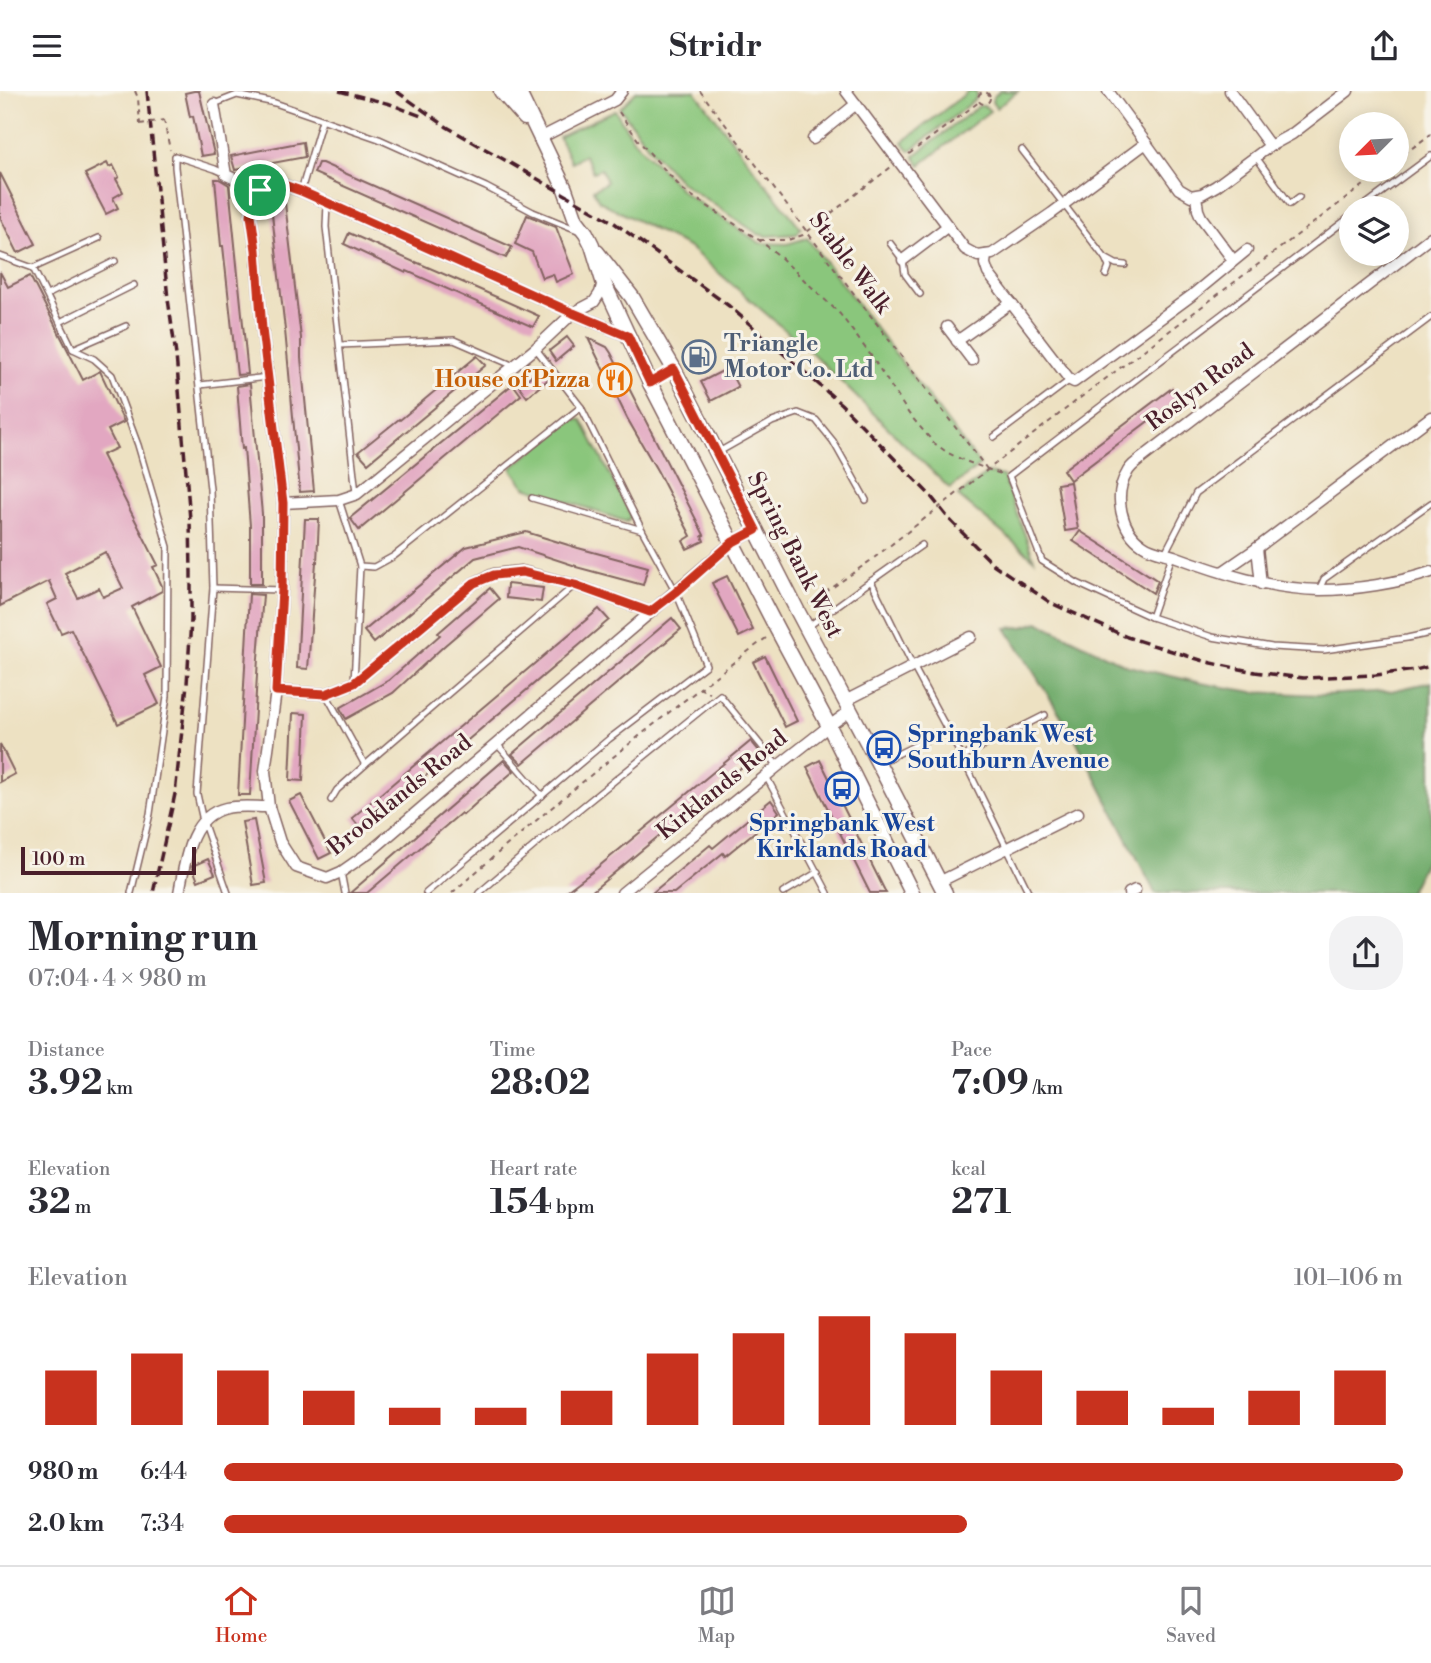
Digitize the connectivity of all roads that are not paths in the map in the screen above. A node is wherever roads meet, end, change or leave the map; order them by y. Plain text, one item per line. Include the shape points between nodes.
1 (500, 91) edge
2 (517, 91) edge
3 (622, 91) edge
4 (846, 91) edge
5 (1108, 91) edge
6 (1230, 91) edge
7 (1348, 91) edge
8 (214, 104) joint
9 (856, 104) junction
10 (322, 120) junction
11 (539, 135) junction
12 (813, 139) dead end
13 (1146, 143) junction
14 (1270, 146) junction
15 (1022, 150) dead end
16 (1431, 156) edge
17 (1256, 157) junction
18 (226, 175) junction
19 (301, 191) junction
20 (258, 193) junction
21 (1196, 196) junction
22 (1377, 196) edge
23 (1299, 197) dead end
24 (327, 204) junction
25 (1064, 204) junction
26 (1339, 225) edge
27 (948, 226) junction
28 (1431, 237) edge
29 (99, 238) dead end
30 (589, 239) junction
31 (890, 243) dead end
32 (1247, 250) dead end
33 (986, 255) junction
34 (0, 256) edge
35 (1105, 258) junction
36 (903, 260) junction
37 (1233, 260) junction
38 (115, 261) dead end
39 (1125, 265) dead end
40 (33, 268) junction
41 (1106, 275) dead end
42 (603, 281) junction
43 (134, 285) dead end
44 (920, 294) dead end
45 (47, 295) junction
46 (1011, 303) junction
47 (573, 313) junction
48 (1431, 317) edge
49 (60, 322) junction
50 (126, 326) dead end
51 (947, 327) dead end
52 (628, 336) junction
53 (957, 341) junction
54 (341, 345) junction
55 (536, 348) junction
56 (73, 349) junction
57 (972, 360) dead end
58 (514, 366) junction
59 (674, 369) junction
60 (268, 377) junction
61 (1070, 380) junction
62 (650, 383) junction
63 (200, 385) junction
64 (581, 407) junction
65 (1431, 417) edge
66 (994, 437) dead end
67 (717, 453) junction
68 (357, 494) junction
69 (531, 498) dead end
70 (866, 500) dead end
71 (339, 501) junction
72 (283, 503) junction
73 (1431, 503) edge
74 (642, 530) junction
75 (756, 530) junction
76 (733, 542) junction
77 (922, 545) dead end
78 (1257, 548) junction
79 (1169, 554) junction
80 (360, 566) junction
81 (1222, 572) junction
82 (1431, 572) edge
83 (871, 581) junction
84 (1261, 584) junction
85 (575, 585) junction
86 (213, 588) junction
87 (282, 590) junction
88 (1319, 590) junction
89 (676, 592) junction
90 (650, 612) junction
91 (1151, 617) junction
92 (807, 628) junction
93 (1431, 633) edge
94 (971, 637) dead end
95 (913, 666) junction
96 (354, 683) junction
97 (276, 691) junction
98 (326, 694) junction
99 (848, 706) junction
100 (1045, 715) dead end
101 (829, 726) junction
102 (947, 730) junction
103 (497, 744) junction
104 (962, 757) junction
105 (878, 763) junction
106 (365, 765) junction
107 (778, 766) junction
108 (766, 776) junction
109 (542, 796) junction
110 (331, 800) dead end
111 (270, 807) junction
112 (1078, 813) dead end
113 (203, 821) junction
114 (1006, 849) junction
115 (341, 872) junction
116 (818, 872) junction
117 (942, 887) edge
118 (131, 893) edge
119 (179, 893) edge
120 (228, 893) edge
121 (345, 893) edge
122 (426, 893) edge
123 (479, 893) edge
124 (622, 893) edge
125 (783, 893) edge
126 (828, 893) edge
127 (912, 893) edge
128 (1029, 893) edge

1 - 11 street, Spring Bank West
2 - 11 street, Spring Bank West
3 - 11 street via 613,101
4 - 9 street
5 - 13 street
6 - 14 street
7 - 14 street
8 - 10 lane via 237,95
8 - 18 street
9 - 12 street
9 - 27 street
10 - 19 lane
10 - 30 lane via 379,139
11 - 30 street, Spring Bank West
13 - 21 street via 1179,189
13 - 25 street
14 - 17 street
15 - 25 lane
16 - 22 lane
17 - 21 street
17 - 23 lane via 1290,204
18 - 20 street
18 - 63 lane via 175,156
19 - 20 street via 272,185
19 - 24 street
20 - 60 street, Brooklands Road via 251,215
21 - 37 street via 1200,217
24 - 47 street
24 - 54 lane
25 - 33 street
25 - 35 lane
26 - 91 lane via 1009,476 1042,561 1077,583
27 - 33 street via 965,249
27 - 36 street
28 - 79 street, Roslyn Road via 1126,473 1122,515 1130,532 1143,545
29 - 40 lane
30 - 42 street, Spring Bank West
30 - 59 street, Spring Bank West via 632,297
31 - 36 lane
32 - 37 street
33 - 46 street via 988,273
34 - 40 lane
35 - 39 lane
35 - 41 lane
36 - 44 lane via 905,274
37 - 61 street via 1191,296 1074,382
38 - 45 lane
40 - 45 lane
42 - 47 street via 594,302
42 - 52 street, Spring Bank West
43 - 49 lane
45 - 49 lane
46 - 53 street
46 - 61 street
47 - 52 street
47 - 55 street
48 - 79 lane via 1196,493
49 - 56 lane
50 - 56 lane
51 - 53 street
52 - 62 street, Spring Bank West
53 - 57 street
54 - 58 lane via 454,341
54 - 68 lane
55 - 58 street
55 - 64 lane
56 - 118 lane via 112,375 168,547 167,696 150,814
58 - 68 street
59 - 62 lane
59 - 67 street, Spring Bank West
60 - 63 lane
60 - 72 street, Brooklands Road
61 - 66 lane
62 - 76 street, Spring Bank West
63 - 86 lane
64 - 74 lane
64 - 80 lane via 394,555 374,567
65 - 78 street
67 - 70 lane via 798,413 816,420 833,441
67 - 75 street, Spring Bank West
68 - 71 street
69 - 74 lane
71 - 72 street
71 - 80 lane
72 - 87 street, Brooklands Road
73 - 88 lane via 1324,579
74 - 89 lane
75 - 76 street, Brooklands Road
75 - 92 street, Spring Bank West
76 - 89 street, Brooklands Road
76 - 101 street, Spring Bank West
77 - 83 lane
78 - 81 street
78 - 84 street
79 - 81 street, Roslyn Road
79 - 91 lane
80 - 96 lane
81 - 84 street, Roslyn Road
82 - 88 street, Roslyn Road via 1367,586
83 - 92 lane
83 - 95 lane
84 - 88 street, Roslyn Road
85 - 90 street
85 - 96 street via 522,572 474,583
85 - 106 lane
86 - 87 lane
86 - 113 lane via 197,794
87 - 97 street, Brooklands Road
89 - 90 street, Brooklands Road
89 - 109 lane via 706,665
90 - 103 street, Brooklands Road
91 - 93 lane via 1212,638 1324,650
92 - 99 street, Spring Bank West
94 - 95 street, Kirklands Road
95 - 99 street, Kirklands Road
95 - 102 lane
96 - 98 street
97 - 98 street
97 - 111 street, Brooklands Road via 265,771
98 - 106 lane
99 - 101 street, Kirklands Road
99 - 105 street, Spring Bank West
100 - 104 lane
101 - 107 street, Kirklands Road
101 - 127 street, Spring Bank West
102 - 104 lane
102 - 105 lane
103 - 109 lane
103 - 115 street, Brooklands Road
104 - 114 lane
105 - 117 street, Spring Bank West
106 - 110 lane
107 - 108 street, Kirklands Road
107 - 123 lane via 720,695
108 - 116 lane
108 - 124 street, Kirklands Road
109 - 122 lane
111 - 113 street via 226,808
111 - 115 street, Brooklands Road via 280,842 296,867 327,878
112 - 114 street
113 - 119 street via 186,859
113 - 120 lane
114 - 117 street
114 - 128 lane
115 - 121 lane
116 - 125 lane
116 - 126 lane

